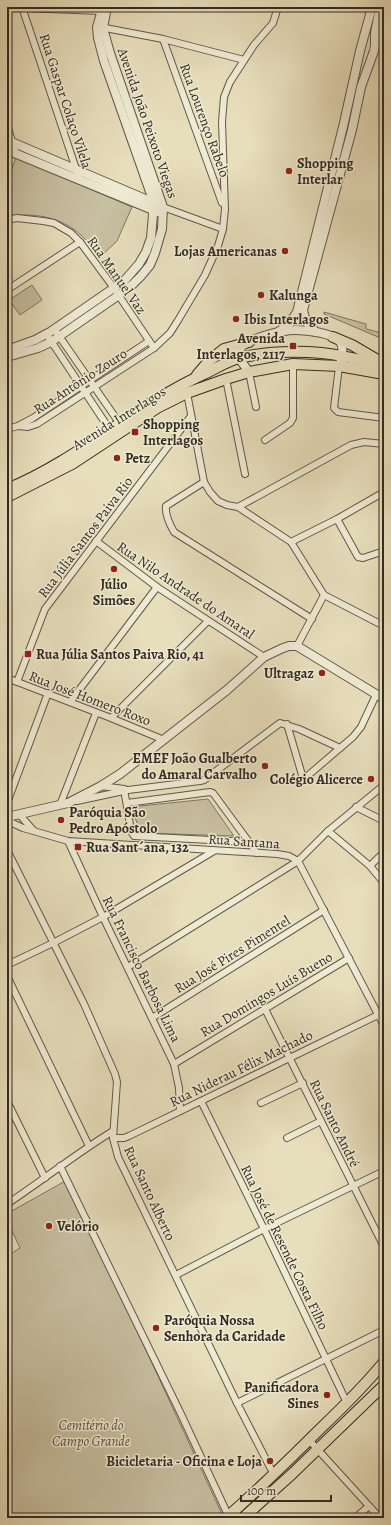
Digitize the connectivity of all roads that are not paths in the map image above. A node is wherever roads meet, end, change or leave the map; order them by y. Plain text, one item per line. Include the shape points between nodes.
1 (278, 7) edge
2 (372, 7) edge
3 (380, 7) edge
4 (22, 8) edge
5 (104, 8) edge
6 (100, 27) junction
7 (163, 39) junction
8 (374, 51) junction
9 (360, 52) junction
10 (244, 60) junction
11 (372, 60) junction
12 (356, 68) junction
13 (368, 70) junction
14 (7, 125) edge
15 (10, 141) edge
16 (7, 150) edge
17 (16, 154) junction
18 (224, 169) junction
19 (77, 170) junction
20 (212, 174) junction
21 (80, 181) junction
22 (154, 207) junction
23 (225, 209) junction
24 (163, 211) junction
25 (7, 220) edge
26 (223, 229) junction
27 (80, 242) junction
28 (7, 290) edge
29 (117, 292) junction
30 (54, 329) junction
31 (316, 332) junction
32 (277, 333) junction
33 (46, 334) junction
34 (59, 336) junction
35 (333, 337) junction
36 (148, 341) junction
37 (51, 342) junction
38 (249, 342) junction
39 (154, 348) junction
40 (7, 350) edge
41 (342, 356) junction
42 (7, 357) edge
43 (239, 358) junction
44 (293, 364) junction
45 (336, 366) junction
46 (384, 366) edge
47 (249, 372) junction
48 (384, 374) edge
49 (194, 379) junction
50 (226, 379) junction
51 (89, 380) junction
52 (80, 386) junction
53 (94, 387) junction
54 (85, 393) junction
55 (187, 393) junction
56 (256, 408) dead end
57 (191, 416) junction
58 (384, 418) edge
59 (120, 424) junction
60 (18, 426) junction
61 (7, 430) edge
62 (110, 430) junction
63 (265, 440) dead end
64 (384, 444) edge
65 (245, 474) dead end
66 (204, 482) junction
67 (7, 489) edge
68 (384, 492) edge
69 (378, 496) junction
70 (7, 497) edge
71 (384, 499) edge
72 (238, 507) junction
73 (337, 519) junction
74 (96, 541) junction
75 (291, 542) junction
76 (384, 551) edge
77 (157, 587) junction
78 (324, 595) junction
79 (312, 619) junction
80 (208, 621) junction
81 (384, 626) edge
82 (297, 646) junction
83 (264, 657) junction
84 (7, 678) edge
85 (17, 682) junction
86 (48, 693) junction
87 (376, 695) junction
88 (384, 699) edge
89 (70, 702) junction
90 (96, 713) junction
91 (111, 718) junction
92 (287, 724) junction
93 (164, 740) junction
94 (340, 748) junction
95 (384, 785) edge
96 (101, 786) junction
97 (126, 790) junction
98 (127, 803) junction
99 (7, 804) edge
100 (64, 804) junction
101 (356, 806) junction
102 (19, 814) junction
103 (7, 817) edge
104 (384, 821) edge
105 (34, 831) junction
106 (328, 831) junction
107 (68, 841) junction
108 (249, 842) junction
109 (7, 850) edge
110 (214, 851) junction
111 (384, 852) edge
112 (257, 853) junction
113 (298, 861) junction
114 (370, 866) junction
115 (384, 883) edge
116 (324, 910) junction
117 (103, 917) junction
118 (53, 943) junction
119 (349, 958) junction
120 (7, 964) edge
121 (128, 967) junction
122 (7, 976) edge
123 (265, 1009) junction
124 (378, 1015) junction
125 (152, 1018) junction
126 (384, 1026) edge
127 (290, 1058) junction
128 (174, 1064) junction
129 (303, 1083) junction
130 (7, 1101) edge
131 (201, 1101) junction
132 (261, 1103) dead end
133 (180, 1111) junction
134 (321, 1121) junction
135 (113, 1134) junction
136 (287, 1138) dead end
137 (88, 1146) junction
138 (60, 1166) junction
139 (384, 1171) edge
140 (45, 1178) junction
141 (353, 1187) junction
142 (7, 1204) edge
143 (264, 1229) junction
144 (384, 1247) edge
145 (176, 1275) junction
146 (384, 1330) edge
147 (326, 1359) junction
148 (384, 1362) edge
149 (384, 1385) edge
150 (236, 1403) junction
151 (347, 1403) junction
152 (309, 1440) junction
153 (318, 1450) junction
154 (274, 1475) junction
155 (369, 1506) junction
156 (227, 1517) edge
157 (243, 1518) edge
158 (355, 1518) edge
159 (380, 1518) edge

1 - 10 street, Rua Antônio Zouro via 273,23
2 - 9 street
3 - 8 street
4 - 5 street
4 - 19 street, Rua Gaspar Colaço Vilela
5 - 6 street, Avenida João Peixoto Viegas
6 - 7 street
6 - 22 street, Avenida João Peixoto Viegas via 98,38 104,61
6 - 24 street, Avenida João Peixoto Viegas
7 - 10 street
7 - 20 street, Rua Lourenço Rabelo
8 - 9 street via 368,47
8 - 11 street
9 - 11 street via 366,60
9 - 12 street
10 - 18 street, Rua Antônio Zouro via 224,97
11 - 13 street
12 - 13 street via 364,66
12 - 32 street via 297,312 289,324
13 - 31 street via 361,87 352,130 303,310 306,322
14 - 15 street
15 - 17 street
15 - 19 street
16 - 17 street
17 - 21 street
18 - 20 street
18 - 23 street, Rua Antônio Zouro
19 - 21 street, Rua Gaspar Colaço Vilela
19 - 22 street
20 - 23 street, Rua Lourenço Rabelo
21 - 22 street
22 - 24 street
22 - 29 street, Avenida João Peixoto Viegas via 151,238 146,252
23 - 26 street, Rua Antônio Zouro
24 - 26 street
24 - 29 street, Avenida João Peixoto Viegas via 162,229 150,265 132,285
25 - 27 street, Rua Manuel Vaz via 17,218 54,223
26 - 39 street, Rua Antônio Zouro via 213,261 198,290 170,333
27 - 28 street
27 - 29 street, Rua Manuel Vaz
29 - 30 street, Avenida João Peixoto Viegas
29 - 34 street, Avenida João Peixoto Viegas
29 - 36 street, Rua Manuel Vaz
30 - 33 street, Avenida João Peixoto Viegas
30 - 34 street
31 - 32 street via 296,330
31 - 35 street
32 - 38 street
33 - 37 street
33 - 40 street, Avenida João Peixoto Viegas
34 - 37 street, Avenida João Peixoto Viegas
34 - 51 street
35 - 41 street via 341,343
35 - 46 main road via 352,344
36 - 39 street, Rua Manuel Vaz
36 - 51 street, Rua Antônio Zouro
37 - 42 street, Avenida João Peixoto Viegas
37 - 52 street
38 - 43 street via 239,349
38 - 49 main road via 224,349
39 - 53 street, Rua Antônio Zouro
41 - 43 main road, Avenida Interlagos via 296,352
41 - 45 street
41 - 46 main road, Avenida Interlagos
43 - 47 street
43 - 49 main road, Avenida Interlagos
44 - 45 main road, Avenida Interlagos
44 - 47 main road, Avenida Interlagos
44 - 63 street via 293,418 290,423
45 - 48 main road, Avenida Interlagos
45 - 58 street via 335,410
47 - 50 main road, Avenida Interlagos
47 - 56 street
49 - 59 main road, Avenida Interlagos via 152,401
50 - 55 main road, Avenida Interlagos
50 - 65 street
51 - 52 street, Rua Antônio Zouro
51 - 53 street
52 - 54 street
52 - 60 street, Rua Antônio Zouro
53 - 54 street, Rua Antônio Zouro
53 - 59 street
54 - 60 street, Rua Antônio Zouro via 34,425
54 - 62 street
55 - 57 street
55 - 70 main road, Avenida Interlagos via 157,408 72,464
57 - 66 street
57 - 74 street, Rua Júlia Santos Paiva Rio
59 - 62 main road, Avenida Interlagos
60 - 61 street, Rua Antônio Zouro
62 - 67 main road, Avenida Interlagos via 71,456
64 - 72 street via 351,444
66 - 72 street via 218,501
66 - 79 street via 166,506 174,532
68 - 69 street
69 - 71 street
69 - 73 street
72 - 75 street
73 - 75 street
73 - 76 street via 357,556 363,558
74 - 77 street, Rua Nilo Andrade do Amaral
74 - 85 street, Rua Júlia Santos Paiva Rio via 45,609
75 - 78 street
77 - 80 street, Rua Nilo Andrade do Amaral
77 - 89 street
78 - 79 street
78 - 81 street
79 - 82 street
80 - 83 street, Rua Nilo Andrade do Amaral
80 - 91 street
82 - 83 street via 283,648
82 - 87 street
83 - 93 street
84 - 85 street, Rua José Homero Roxo
85 - 86 street, Rua José Homero Roxo
86 - 89 street, Rua José Homero Roxo
86 - 99 street
87 - 88 street
87 - 94 street via 361,727
89 - 90 street, Rua José Homero Roxo
90 - 91 street, Rua José Homero Roxo
90 - 100 street
91 - 93 street, Rua José Homero Roxo
92 - 94 street
92 - 94 street via 304,778
92 - 97 street via 280,723 204,780
93 - 96 street
95 - 101 street
96 - 97 street
96 - 100 street
97 - 98 street
97 - 100 street
98 - 108 street via 210,792
98 - 108 street via 131,832 134,836
100 - 102 street
101 - 104 street
101 - 106 street
102 - 103 street
102 - 105 street
103 - 105 street, Rua Santana via 10,822
105 - 107 street, Rua Santana
106 - 113 street
106 - 114 street
107 - 110 street, Rua Santana
107 - 117 street, Rua Francisco Barbosa Lima
108 - 112 street
109 - 118 street, Rua Santo Alberto
110 - 112 street, Rua Santana
110 - 117 street
111 - 114 street
112 - 113 street, Rua Santana via 283,855
113 - 116 street
113 - 121 street
114 - 115 street
116 - 119 street
116 - 125 street, Rua José Pires Pimentel
117 - 118 street
117 - 121 street, Rua Francisco Barbosa Lima
118 - 120 street
118 - 135 street, Rua Santo Alberto via 115,1074 117,1082
119 - 123 street, Rua Domingos Luís Bueno
119 - 124 street
121 - 125 street, Rua Francisco Barbosa Lima
122 - 137 street
123 - 127 street, Rua Santo André
123 - 128 street, Rua Domingos Luís Bueno
124 - 126 street
124 - 127 street, Rua Niderau Félix Machado
125 - 128 street, Rua Francisco Barbosa Lima
127 - 129 street, Rua Santo André
127 - 131 street, Rua Niderau Félix Machado
128 - 133 street, Rua Francisco Barbosa Lima
129 - 132 street
129 - 134 street, Rua Santo André
130 - 140 street
131 - 133 street, Rua Niderau Félix Machado
131 - 143 street, Rua José de Resende Costa Filho
133 - 135 street, Rua Niderau Félix Machado via 124,1138
134 - 136 street
134 - 141 street, Rua Santo André
135 - 137 street, Rua Niderau Félix Machado
135 - 145 street, Rua Santo Alberto via 118,1156
137 - 138 street, Rua Niderau Félix Machado
138 - 140 street, Rua Niderau Félix Machado
138 - 156 street via 181,1414
139 - 141 street
140 - 142 street, Rua Niderau Félix Machado
141 - 143 street
141 - 144 street, Rua Santo André
143 - 145 street
143 - 147 street, Rua José de Resende Costa Filho
145 - 150 street, Rua Santo Alberto
146 - 147 street
147 - 150 street
147 - 151 street, Rua José de Resende Costa Filho
148 - 151 main road
149 - 153 main road
150 - 154 street, Rua Santo Alberto
151 - 152 main road
152 - 153 street
152 - 154 main road
153 - 155 street
153 - 157 main road
154 - 156 main road
155 - 158 street
155 - 159 street

